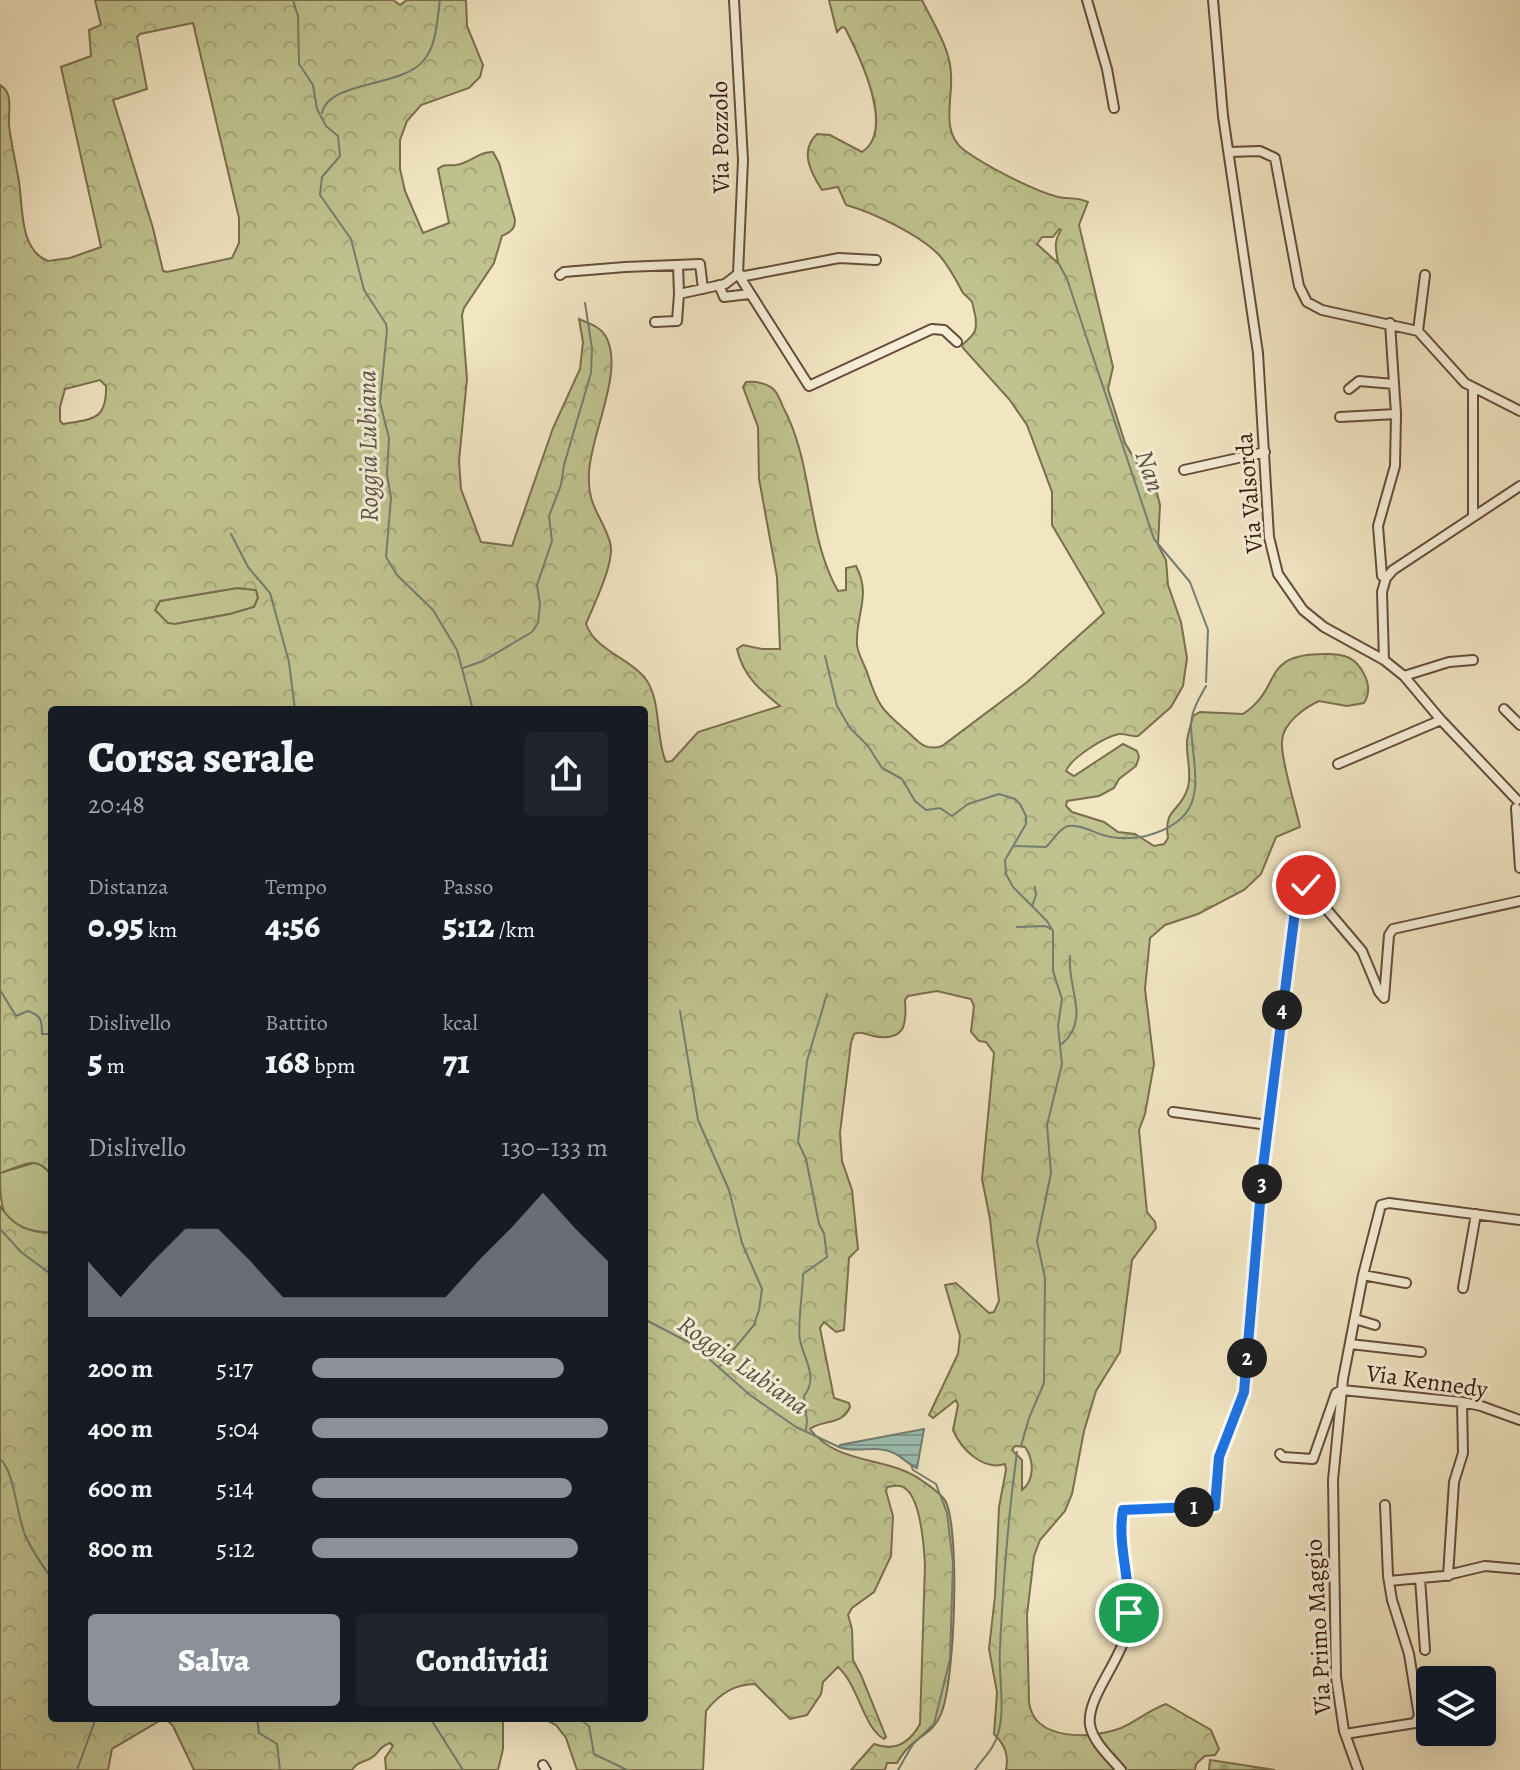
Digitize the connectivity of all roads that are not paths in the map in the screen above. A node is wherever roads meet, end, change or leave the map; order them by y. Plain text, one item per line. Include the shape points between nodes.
1 (734, 0) edge
2 (1087, 0) edge
3 (1213, 0) edge
4 (1114, 108) dead end
5 (1229, 152) junction
6 (876, 260) dead end
7 (678, 265) junction
8 (738, 274) junction
9 (560, 275) dead end
10 (1425, 275) dead end
11 (719, 285) junction
12 (703, 289) junction
13 (679, 294) junction
14 (749, 294) junction
15 (655, 322) dead end
16 (1390, 323) junction
17 (1418, 331) junction
18 (957, 342) dead end
19 (1394, 384) junction
20 (1349, 389) dead end
21 (1473, 389) junction
22 (1520, 411) edge
23 (1396, 414) junction
24 (1340, 417) dead end
25 (1265, 452) junction
26 (1184, 470) dead end
27 (1520, 486) edge
28 (1473, 517) junction
29 (1386, 578) junction
30 (1384, 660) junction
31 (1473, 660) dead end
32 (1404, 676) junction
33 (1504, 709) dead end
34 (1441, 720) junction
35 (1520, 725) edge
36 (1338, 764) dead end
37 (1518, 806) edge
38 (1518, 828) edge
39 (1520, 868) edge
40 (1520, 901) edge
41 (1173, 1112) dead end
42 (1268, 1125) junction
43 (1476, 1214) junction
44 (1520, 1220) edge
45 (1363, 1275) junction
46 (1406, 1283) dead end
47 (1463, 1288) dead end
48 (1355, 1319) junction
49 (1375, 1325) dead end
50 (1350, 1344) junction
51 (1421, 1352) dead end
52 (1342, 1390) junction
53 (1462, 1402) junction
54 (1520, 1420) edge
55 (1280, 1454) dead end
56 (1385, 1505) dead end
57 (1520, 1569) edge
58 (1448, 1576) junction
59 (1420, 1578) junction
60 (1389, 1581) junction
61 (1425, 1650) dead end
62 (1345, 1734) junction
63 (1121, 1770) edge
64 (1358, 1770) edge

1 - 8 street, Via Pozzolo via 743,160
2 - 4 street
3 - 5 street, Via Valsorda
5 - 16 street via 1260,151 1275,158 1299,286 1307,302 1322,310
5 - 25 street, Via Valsorda via 1258,353
6 - 8 street via 839,258
7 - 9 street
7 - 12 street via 700,264
7 - 13 street
8 - 11 street
8 - 14 street
10 - 17 street
11 - 12 street
11 - 14 street via 724,297
12 - 13 street
13 - 15 street via 677,321
14 - 18 street via 809,386 932,329 944,330
16 - 17 street
16 - 19 street
17 - 21 street
19 - 20 street via 1359,381
19 - 23 street
21 - 22 street
21 - 28 street
23 - 24 street
23 - 29 street via 1395,466 1378,526 1379,564
25 - 26 street
25 - 30 street, Via Valsorda via 1269,537 1278,574 1303,610
27 - 28 street
28 - 29 street
29 - 30 street
30 - 32 street, Via Valsorda
31 - 32 street
32 - 34 street, Via Valsorda
33 - 35 street
34 - 36 street
34 - 37 street, Via Valsorda
37 - 38 street
38 - 39 street
40 - 42 street via 1393,929 1384,998 1362,951 1306,885 1299,886
41 - 42 street
42 - 63 street via 1244,1392 1219,1457 1216,1504 1122,1512 1127,1631 1090,1719 1094,1736
43 - 44 street
43 - 45 street via 1381,1205
43 - 47 street
45 - 46 street
45 - 48 street
48 - 49 street
48 - 50 street
50 - 51 street
50 - 52 street
52 - 53 street, Via Kennedy
52 - 55 street, Via Kennedy via 1336,1393 1313,1459
52 - 62 street, Via Primo Maggio via 1333,1480 1335,1662
53 - 54 street, Via Kennedy
53 - 58 street via 1463,1453 1454,1482
56 - 60 street
57 - 58 street via 1485,1566
58 - 59 street
59 - 60 street
59 - 61 street
60 - 62 street via 1409,1654 1418,1719
62 - 64 street, Via Primo Maggio

